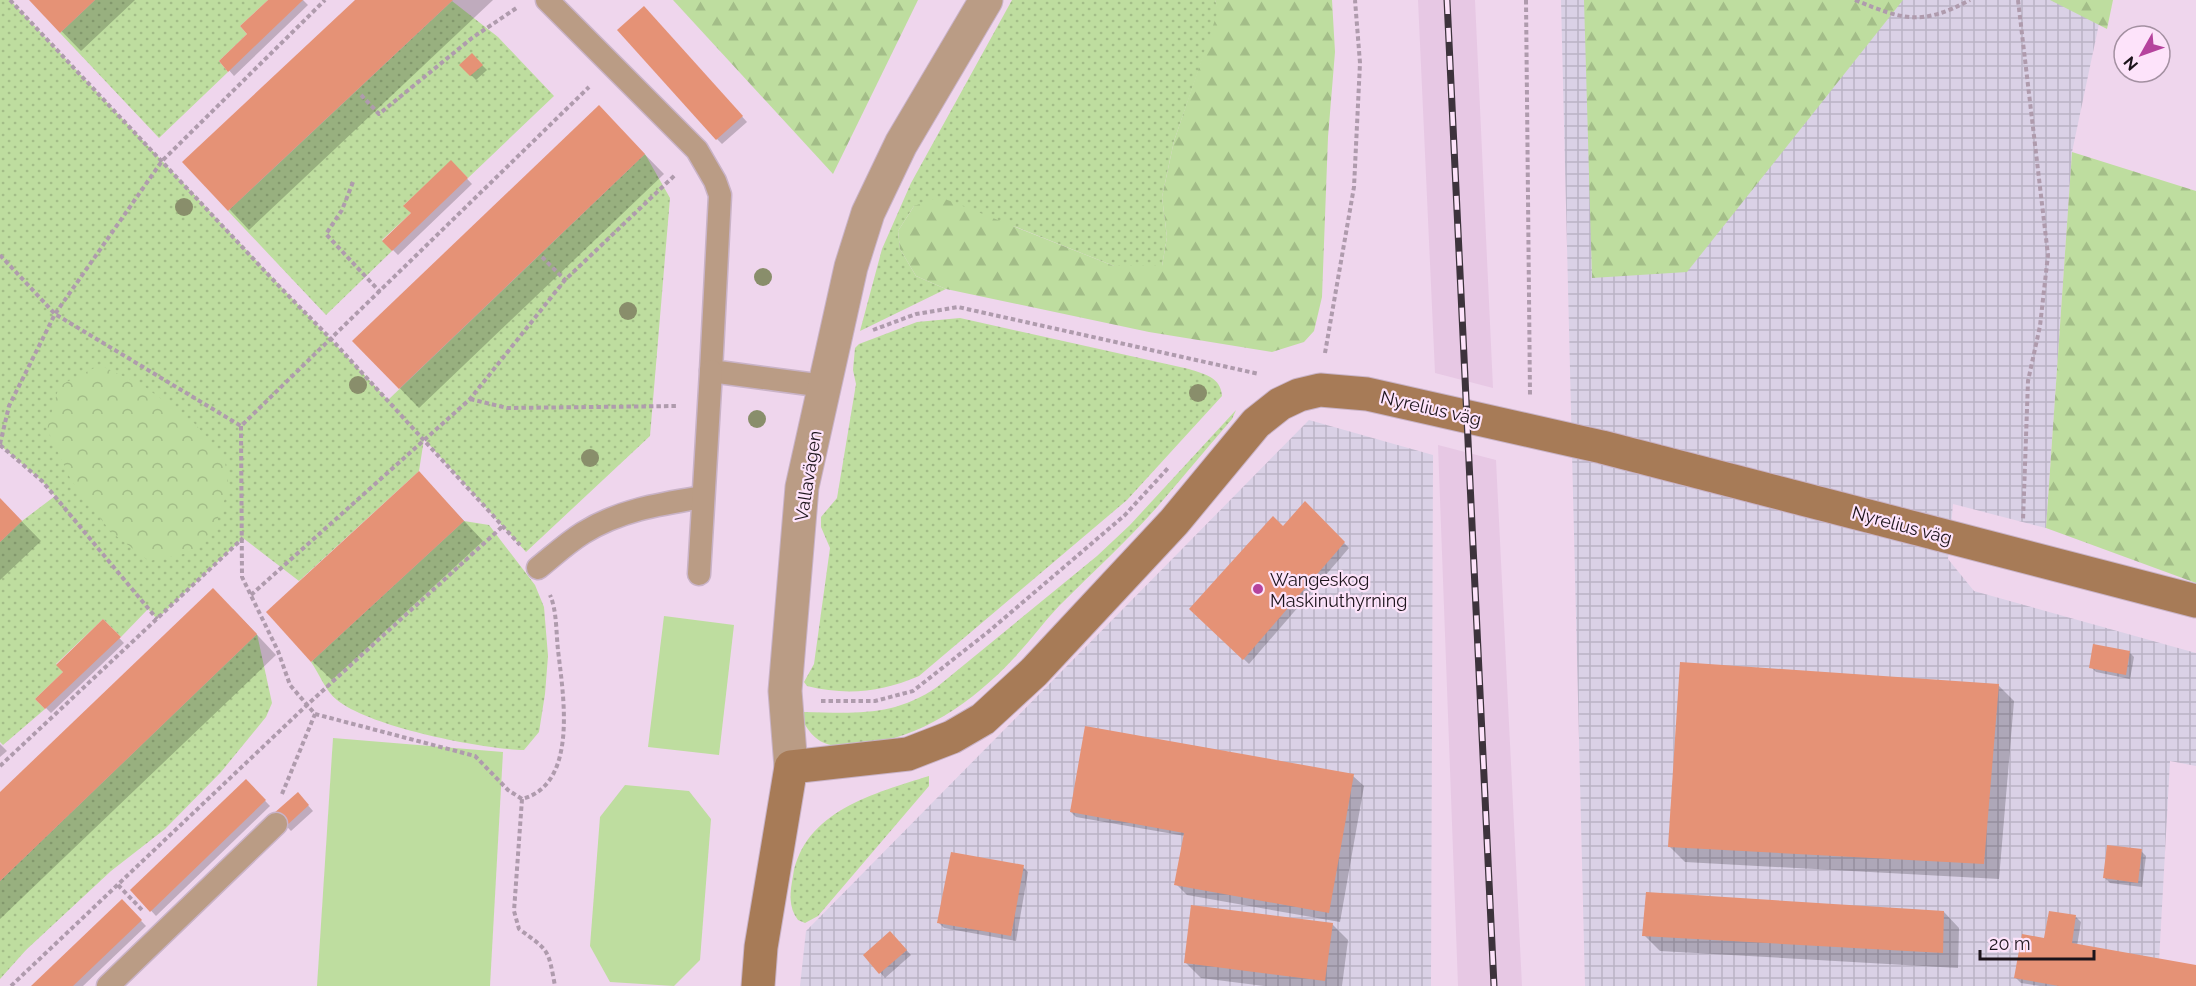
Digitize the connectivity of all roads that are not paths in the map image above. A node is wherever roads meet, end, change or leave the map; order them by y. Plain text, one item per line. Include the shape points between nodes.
1 (547, 0) edge
2 (986, 0) edge
3 (711, 371) junction
4 (824, 386) junction
5 (703, 497) junction
6 (538, 568) road end
7 (699, 574) dead end
8 (2196, 601) edge
9 (791, 767) junction
10 (276, 824) road end
11 (108, 986) edge
12 (758, 986) edge

1 - 3 lane via 697,150 715,181 720,195
2 - 4 street, Vallavägen via 901,144 868,213 850,267
3 - 4 lane
3 - 5 lane
4 - 9 street, Vallavägen via 802,487 786,700
5 - 6 lane via 618,515 582,534
5 - 7 lane
8 - 9 street, Nyrelius väg via 1602,447 1366,394 1320,390 1280,404 1257,423 1174,522 1034,672 983,719 908,754
9 - 12 street, Vallavägen
10 - 11 lane

